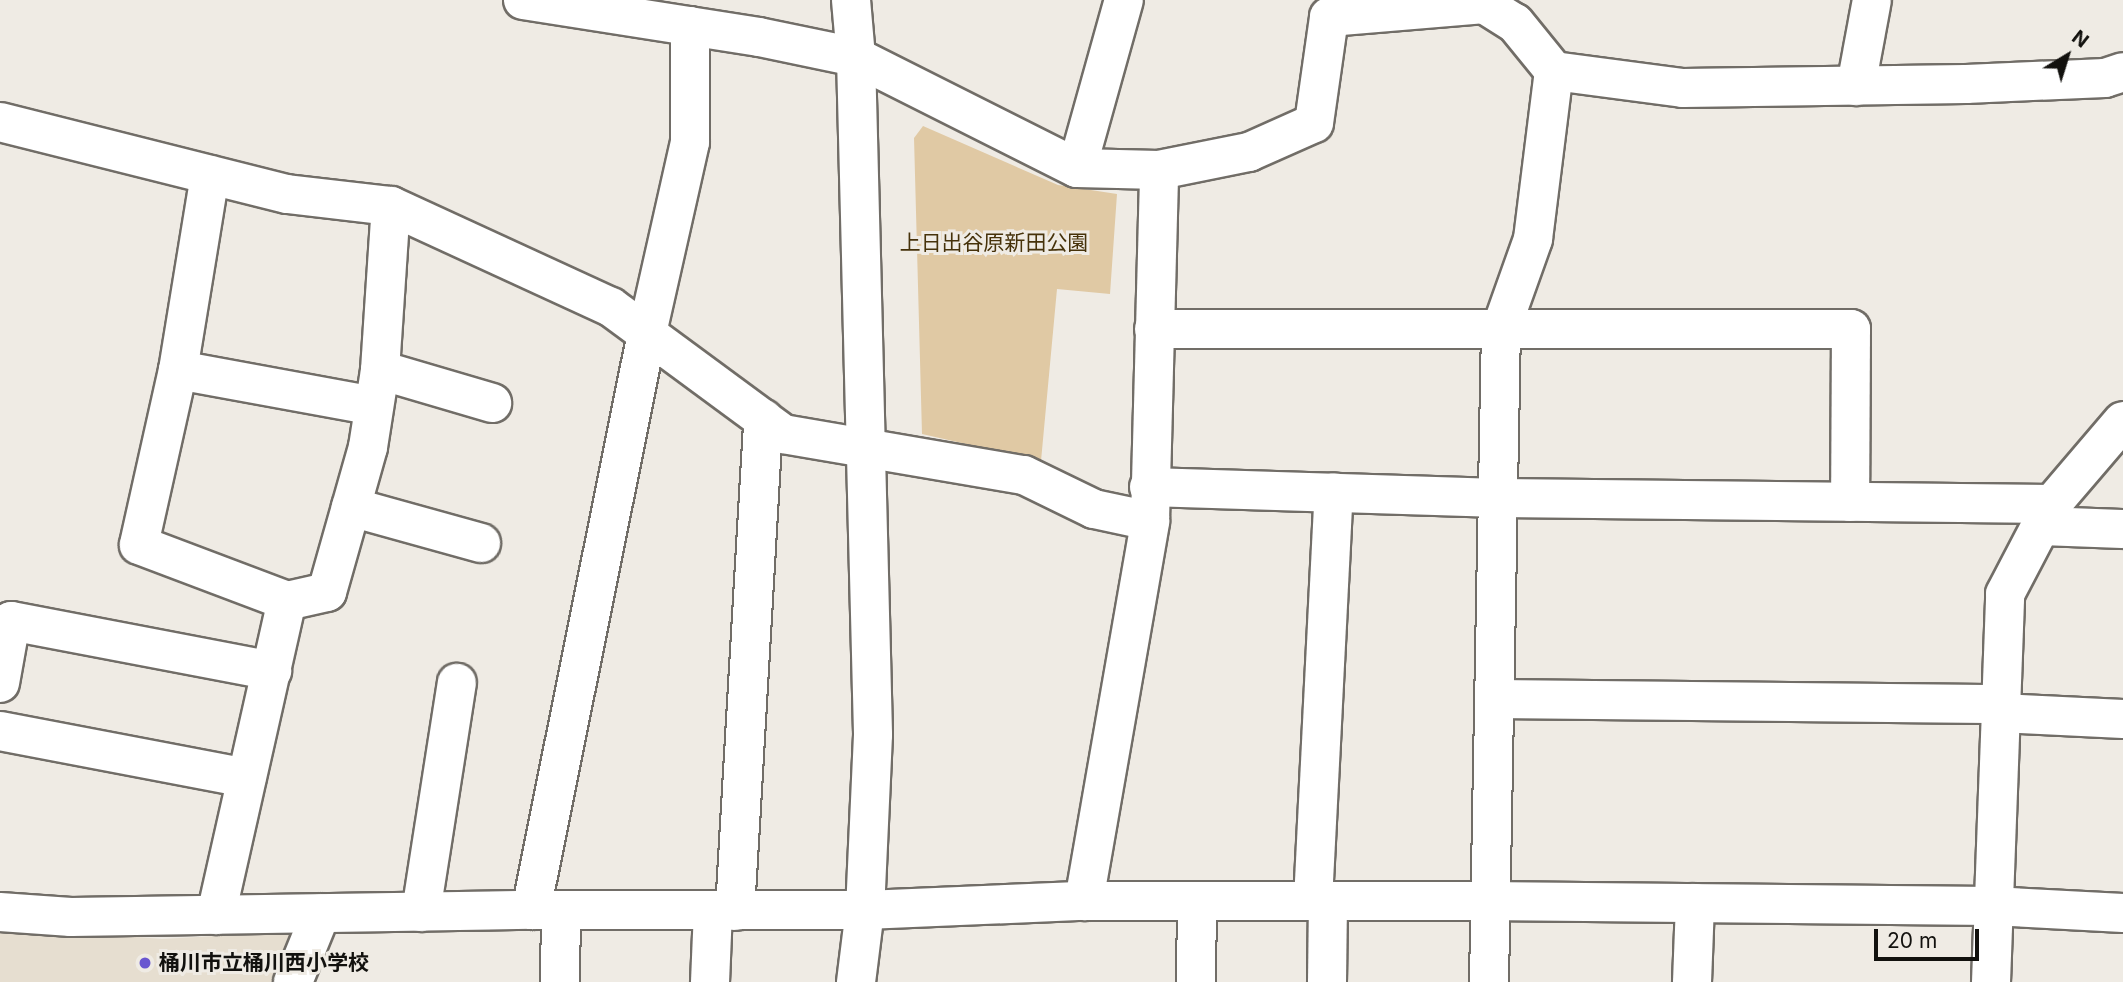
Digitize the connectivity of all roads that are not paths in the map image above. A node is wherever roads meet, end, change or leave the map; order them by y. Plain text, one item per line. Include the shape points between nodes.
1 (523, 0) edge
2 (851, 0) edge
3 (1124, 0) edge
4 (1872, 0) edge
5 (690, 26) junction
6 (856, 57) junction
7 (1554, 71) junction
8 (2123, 72) edge
9 (1856, 86) junction
10 (0, 122) edge
11 (1077, 168) junction
12 (1159, 170) junction
13 (210, 175) junction
14 (391, 206) junction
15 (1154, 329) junction
16 (1501, 329) junction
17 (646, 333) junction
18 (178, 370) junction
19 (377, 388) junction
20 (492, 403) dead end
21 (763, 419) junction
22 (2123, 421) edge
23 (866, 449) junction
24 (1334, 493) junction
25 (1499, 498) junction
26 (1850, 502) junction
27 (1149, 504) junction
28 (351, 507) junction
29 (2046, 515) junction
30 (2123, 529) edge
31 (481, 542) dead end
32 (287, 601) junction
33 (272, 671) junction
34 (0, 683) edge
35 (457, 683) dead end
36 (1495, 699) junction
37 (2000, 708) junction
38 (2123, 719) edge
39 (0, 731) edge
40 (247, 778) junction
41 (1084, 901) junction
42 (1198, 901) junction
43 (1321, 901) junction
44 (1491, 901) junction
45 (1695, 903) junction
46 (1992, 906) junction
47 (546, 910) junction
48 (865, 910) junction
49 (724, 911) junction
50 (0, 912) edge
51 (421, 912) junction
52 (321, 913) junction
53 (2123, 913) edge
54 (216, 915) junction
55 (293, 982) edge
56 (560, 982) edge
57 (710, 982) edge
58 (856, 982) edge
59 (1196, 982) edge
60 (1327, 982) edge
61 (1489, 982) edge
62 (1692, 982) edge
63 (1991, 982) edge

1 - 5 street
2 - 6 street
3 - 11 street
4 - 9 street
5 - 6 street
5 - 17 street via 690,142
6 - 11 street
6 - 23 street
7 - 9 street via 1683,88
7 - 12 street via 1516,23 1484,4 1329,17 1314,122 1249,152
7 - 16 street via 1533,239
8 - 9 street via 2105,78
10 - 13 street
11 - 12 street
12 - 15 street
13 - 14 street via 286,194
13 - 18 street
14 - 17 street via 611,306
14 - 19 street
15 - 16 street
15 - 27 street
16 - 25 street
16 - 26 street via 1850,329
17 - 21 street
17 - 47 street
18 - 19 street
18 - 32 street via 139,545
19 - 20 street
19 - 28 street via 368,447
21 - 23 street via 783,434
21 - 49 street
22 - 29 street
23 - 27 street via 1024,475 1094,509
23 - 48 street via 873,735
24 - 25 street
24 - 27 street
24 - 43 street
25 - 26 street
25 - 36 street
26 - 29 street
27 - 41 street
28 - 31 street
28 - 32 street via 327,592
29 - 30 street
29 - 37 street via 2005,594
32 - 33 street
33 - 34 street via 11,621
33 - 40 street
35 - 51 street
36 - 37 street
36 - 44 street
37 - 38 street
37 - 46 street
39 - 40 street
40 - 54 street
41 - 42 street
41 - 48 street
42 - 43 street
42 - 59 street
43 - 44 street
43 - 60 street
44 - 45 street
44 - 61 street
45 - 46 street
45 - 62 street
46 - 53 street
46 - 63 street
47 - 49 street
47 - 51 street
47 - 56 street
48 - 49 street
48 - 58 street
49 - 57 street
50 - 54 street via 71,917
51 - 52 street
52 - 54 street
52 - 55 street

